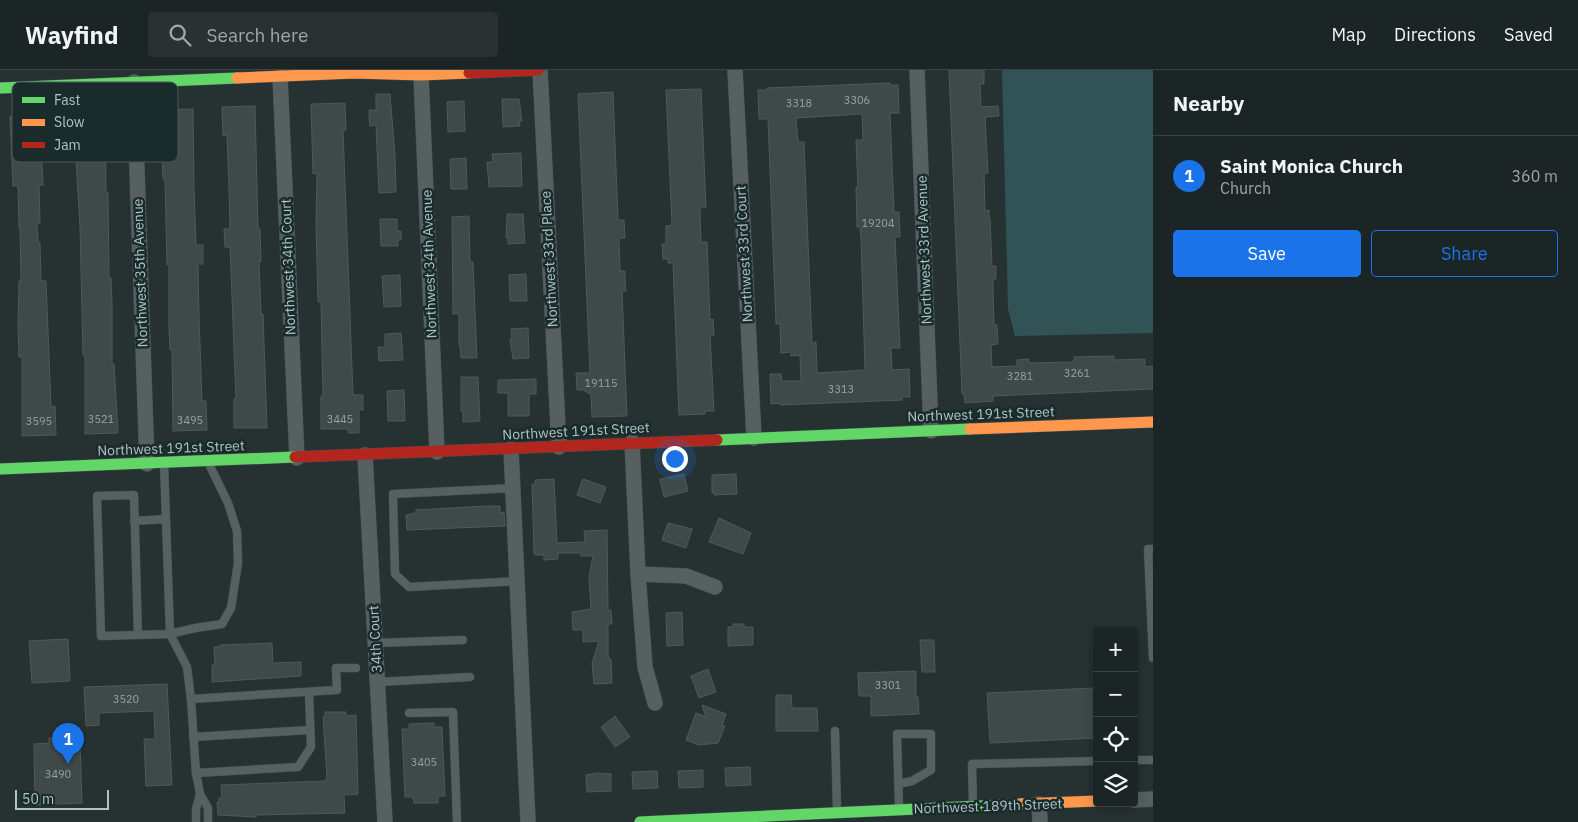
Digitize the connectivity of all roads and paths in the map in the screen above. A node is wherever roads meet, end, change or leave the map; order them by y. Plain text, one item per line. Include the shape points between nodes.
1 (539, 70) edge
2 (735, 70) edge
3 (917, 70) edge
4 (354, 72) edge
5 (421, 75) junction
6 (280, 77) junction
7 (134, 82) edge
8 (137, 162) edge
9 (1153, 422) edge
10 (931, 430) junction
11 (754, 438) junction
12 (632, 442) junction
13 (558, 447) junction
14 (511, 449) junction
15 (437, 452) junction
16 (365, 455) junction
17 (297, 458) junction
18 (208, 462) junction
19 (164, 463) junction
20 (146, 464) junction
21 (0, 469) edge
22 (513, 488) junction
23 (166, 519) junction
24 (134, 521) junction
25 (1153, 548) edge
26 (638, 574) junction
27 (517, 581) junction
28 (716, 588) dead end
29 (170, 634) junction
30 (138, 635) junction
31 (463, 640) dead end
32 (376, 643) junction
33 (1153, 658) edge
34 (356, 668) dead end
35 (470, 677) dead end
36 (378, 682) junction
37 (309, 692) junction
38 (191, 699) junction
39 (655, 703) dead end
40 (409, 713) dead end
41 (310, 730) junction
42 (835, 730) dead end
43 (192, 737) junction
44 (1138, 760) edge
45 (1153, 760) edge
46 (1093, 761) edge
47 (196, 773) junction
48 (898, 784) junction
49 (200, 794) junction
50 (1153, 799) edge
51 (1138, 800) edge
52 (1093, 802) edge
53 (1039, 804) junction
54 (973, 806) junction
55 (899, 810) junction
56 (837, 813) junction
57 (883, 816) edge
58 (196, 822) edge
59 (208, 822) edge
60 (385, 822) edge
61 (457, 822) edge
62 (528, 822) edge
63 (640, 822) edge
64 (1040, 822) edge

1 - 5 street
1 - 13 street, Northwest 33rd Place
2 - 11 street, Northwest 33rd Court
3 - 10 street, Northwest 33rd Avenue
4 - 5 street
4 - 6 street
5 - 15 street, Northwest 34th Avenue
6 - 7 street
6 - 17 street, Northwest 34th Court
8 - 20 street, Northwest 35th Avenue
9 - 10 street, Northwest 191st Street
10 - 11 street, Northwest 191st Street
11 - 12 street, Northwest 191st Street
12 - 13 street, Northwest 191st Street
12 - 26 street
13 - 14 street, Northwest 191st Street
14 - 15 street, Northwest 191st Street
14 - 22 street
15 - 16 street, Northwest 191st Street
16 - 17 street, Northwest 191st Street
16 - 32 street, 34th Court
17 - 18 street, Northwest 191st Street
18 - 19 street, Northwest 191st Street
18 - 29 lane via 228,503 237,531 238,563 231,608 222,624
19 - 20 street, Northwest 191st Street
19 - 23 lane
20 - 21 street, Northwest 191st Street
22 - 27 street
22 - 27 lane via 393,494 395,574 409,587
23 - 24 lane
23 - 29 lane
24 - 30 lane
24 - 30 lane via 134,495 97,496 101,636
25 - 33 lane via 1148,549
26 - 28 street via 686,576
26 - 39 street via 645,667
27 - 62 street
29 - 30 lane
29 - 38 lane via 188,667
31 - 32 lane
32 - 36 street, 34th Court
34 - 37 lane via 336,668 337,690
35 - 36 lane
36 - 60 street, 34th Court
37 - 38 lane
37 - 41 lane
38 - 43 lane
40 - 61 lane via 453,712
41 - 43 lane
41 - 47 lane via 311,747 298,767
42 - 56 lane
43 - 47 lane
44 - 45 lane
46 - 54 lane via 972,764
47 - 49 lane
48 - 48 lane via 897,734 931,734 931,770 912,781
48 - 55 lane
49 - 58 lane
49 - 59 lane via 208,808
50 - 51 street
52 - 53 street, Northwest 189th Street
53 - 54 street, Northwest 189th Street
53 - 64 street
54 - 55 street, Northwest 189th Street
55 - 57 street, Northwest 189th Street
56 - 57 street, Northwest 189th Street
56 - 63 street, Northwest 189th Street

